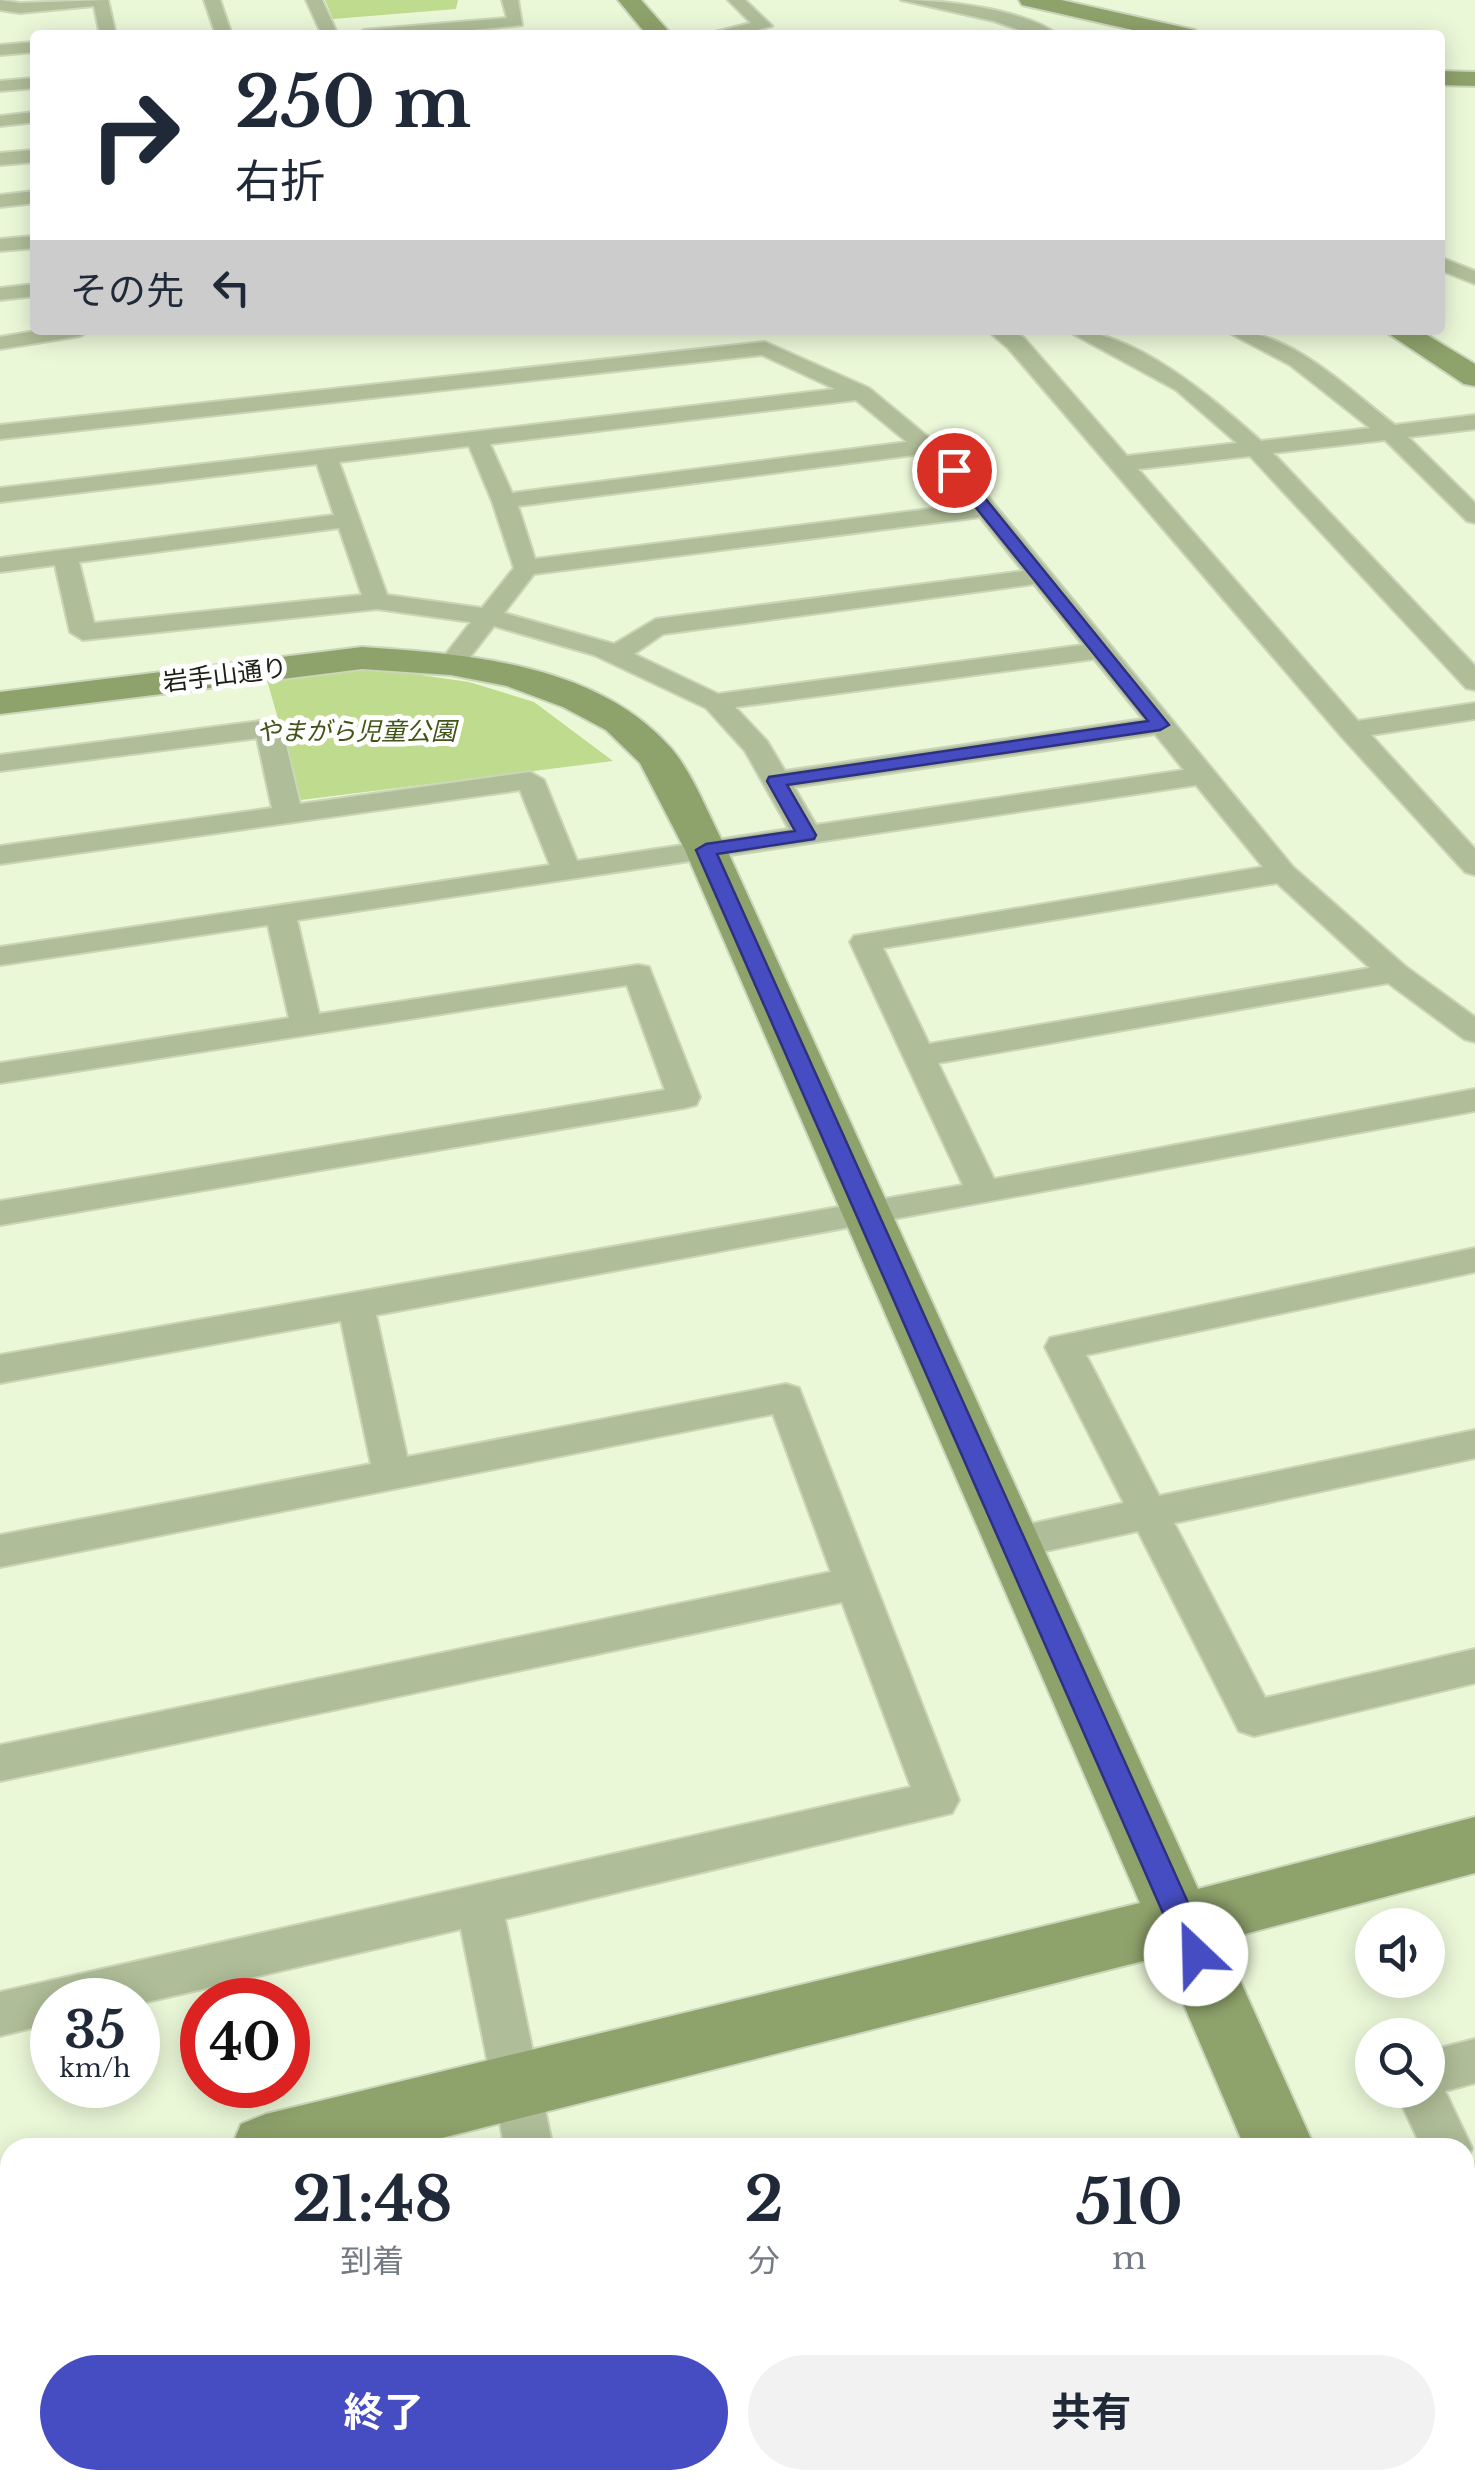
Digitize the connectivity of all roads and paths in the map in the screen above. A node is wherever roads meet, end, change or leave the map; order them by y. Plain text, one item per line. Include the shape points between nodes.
1 (212, 0) edge
2 (314, 0) edge
3 (510, 0) edge
4 (629, 0) edge
5 (736, 0) edge
6 (909, 0) edge
7 (1030, 0) edge
8 (0, 5) edge
9 (107, 30) edge
10 (217, 30) edge
11 (328, 30) edge
12 (422, 30) edge
13 (656, 30) edge
14 (740, 30) edge
15 (1036, 30) edge
16 (1165, 30) edge
17 (30, 47) edge
18 (0, 50) edge
19 (1445, 78) edge
20 (1475, 79) edge
21 (30, 83) edge
22 (0, 86) edge
23 (30, 118) edge
24 (0, 120) edge
25 (30, 157) edge
26 (0, 160) edge
27 (30, 198) edge
28 (0, 201) edge
29 (30, 242) edge
30 (0, 245) edge
31 (1445, 265) edge
32 (1475, 278) edge
33 (30, 291) edge
34 (0, 294) edge
35 (49, 335) edge
36 (1028, 335) edge
37 (1246, 335) edge
38 (1406, 335) edge
39 (1057, 340) edge
40 (0, 343) edge
41 (1475, 377) edge
42 (861, 393) junction
43 (1475, 422) edge
44 (0, 432) edge
45 (1392, 433) junction
46 (477, 439) junction
47 (924, 447) junction
48 (1256, 448) junction
49 (326, 457) junction
50 (1122, 464) junction
51 (0, 496) edge
52 (504, 501) junction
53 (985, 509) junction
54 (1475, 516) edge
55 (348, 520) junction
56 (66, 557) junction
57 (0, 565) edge
58 (526, 568) junction
59 (1040, 576) junction
60 (376, 602) junction
61 (486, 616) junction
62 (1100, 650) junction
63 (615, 655) junction
64 (451, 664) junction
65 (1475, 682) edge
66 (714, 702) junction
67 (0, 703) edge
68 (1475, 711) edge
69 (1160, 725) junction
70 (1351, 730) junction
71 (0, 763) edge
72 (1200, 776) junction
73 (776, 781) junction
74 (288, 814) junction
75 (807, 835) junction
76 (706, 850) junction
77 (0, 854) edge
78 (1475, 866) edge
79 (567, 871) junction
80 (1282, 873) junction
81 (281, 914) junction
82 (0, 956) edge
83 (1394, 974) junction
84 (306, 1026) junction
85 (1475, 1032) edge
86 (919, 1056) junction
87 (0, 1073) edge
88 (1475, 1100) edge
89 (983, 1192) junction
90 (0, 1213) edge
91 (870, 1214) junction
92 (1475, 1260) edge
93 (356, 1306) junction
94 (0, 1370) edge
95 (1475, 1444) edge
96 (392, 1475) junction
97 (1150, 1515) junction
98 (1014, 1542) junction
99 (0, 1551) edge
100 (856, 1583) junction
101 (1475, 1666) edge
102 (0, 1762) edge
103 (1475, 1845) edge
104 (478, 1905) junction
105 (1182, 1922) junction
106 (159, 1978) edge
107 (30, 2007) edge
108 (0, 2014) edge
109 (1475, 2060) edge
110 (1445, 2068) edge
111 (1428, 2108) edge
112 (522, 2117) edge
113 (349, 2138) edge
114 (1276, 2138) edge
115 (1443, 2138) edge

1 - 10 street
2 - 11 street
3 - 12 street via 516,22
4 - 13 street
5 - 14 street via 764,26
6 - 15 street
7 - 16 street
8 - 9 street via 101,2
17 - 18 street
19 - 20 street
21 - 22 street
23 - 24 street
25 - 26 street
27 - 28 street
29 - 30 street
31 - 32 street
33 - 34 street
35 - 40 street
36 - 39 street
37 - 45 street via 1298,360
38 - 41 street
39 - 48 street via 1184,385
39 - 50 street
42 - 44 street via 765,348
42 - 46 street
42 - 47 street
43 - 45 street
45 - 48 street
45 - 54 street
46 - 49 street
46 - 52 street
47 - 52 street
47 - 53 street via 954,470
48 - 50 street
48 - 65 street
49 - 51 street
49 - 55 street
50 - 70 street
52 - 58 street
53 - 58 street
53 - 59 street
55 - 56 street
55 - 60 street
56 - 57 street
56 - 60 street via 83,632
58 - 61 street
59 - 62 street
59 - 63 street via 656,627
60 - 61 street
61 - 63 street
61 - 64 street
62 - 66 street
62 - 69 street
63 - 66 street
64 - 67 street, 岩手山通り via 362,658
64 - 76 street, 岩手山通り via 517,677 620,722 657,757
66 - 73 street via 756,747
68 - 70 street
69 - 72 street
69 - 73 street
70 - 78 street
71 - 74 street via 268,728
72 - 75 street
72 - 80 street
73 - 75 street
74 - 77 street
74 - 79 street via 530,780
75 - 76 street
76 - 79 street
76 - 91 street, 岩手山通り
79 - 81 street
80 - 83 street
80 - 86 street via 865,942
81 - 82 street
81 - 84 street
83 - 85 street
83 - 86 street
84 - 87 street
84 - 90 street via 638,974 684,1097
86 - 89 street
88 - 89 street
89 - 91 street
91 - 93 street
91 - 98 street, 岩手山通り
92 - 97 street via 1063,1347
93 - 94 street
93 - 96 street
95 - 97 street
96 - 99 street
96 - 100 street via 786,1398
97 - 98 street
97 - 101 street via 1254,1718
98 - 105 street, 岩手山通り
100 - 102 street
100 - 104 street via 937,1800
103 - 105 street
104 - 106 street
104 - 112 street
105 - 112 street
105 - 114 street, 岩手山通り
107 - 108 street
109 - 110 street
111 - 115 street
112 - 113 street

